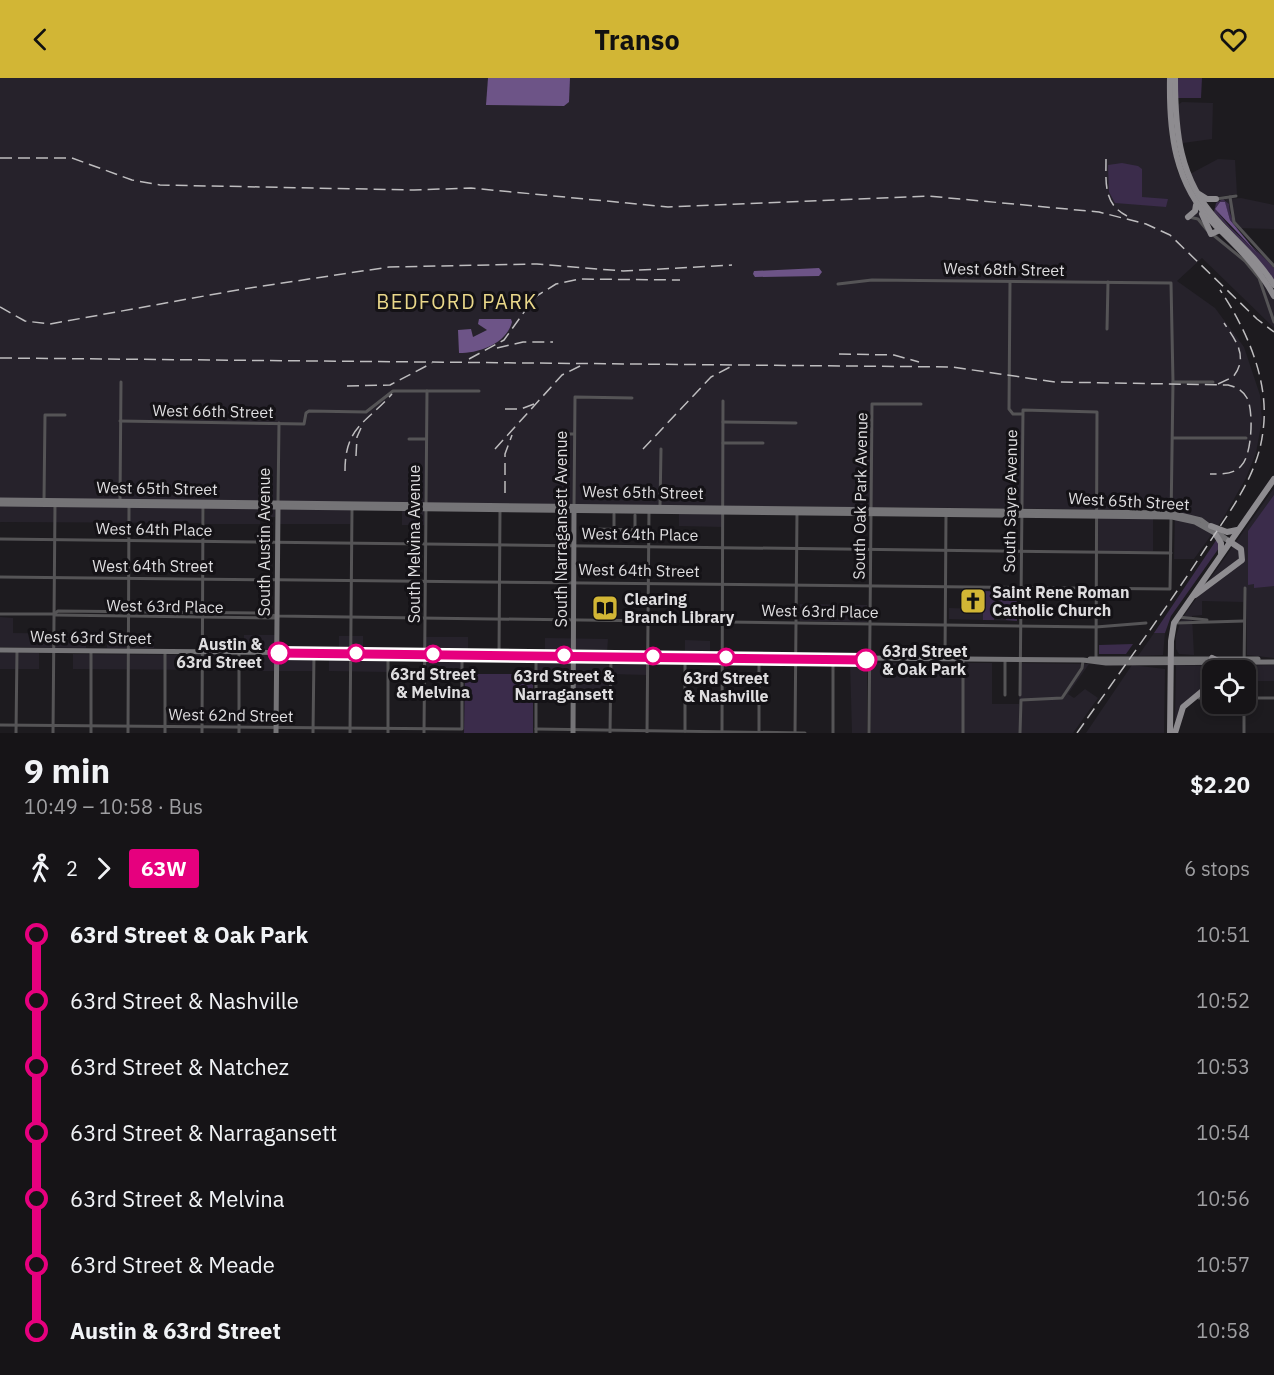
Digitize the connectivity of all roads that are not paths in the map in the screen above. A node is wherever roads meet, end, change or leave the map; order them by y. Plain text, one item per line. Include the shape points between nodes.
1 (1172, 78) edge
2 (1236, 196) dead end
3 (1230, 197) junction
4 (1195, 198) junction
5 (1216, 199) junction
6 (1211, 214) junction
7 (1188, 217) joint
8 (1220, 230) junction
9 (1211, 234) junction
10 (1274, 266) edge
11 (1010, 282) junction
12 (1108, 282) junction
13 (838, 284) dead end
14 (1274, 285) edge
15 (1274, 296) edge
16 (1274, 322) edge
17 (1107, 328) dead end
18 (121, 382) dead end
19 (1173, 382) junction
20 (1212, 382) dead end
21 (427, 391) junction
22 (479, 391) dead end
23 (632, 398) dead end
24 (723, 401) dead end
25 (921, 404) dead end
26 (1022, 412) junction
27 (65, 415) dead end
28 (120, 421) junction
29 (723, 422) junction
30 (279, 423) junction
31 (796, 423) dead end
32 (559, 434) dead end
33 (574, 434) junction
34 (1173, 438) junction
35 (1246, 438) dead end
36 (409, 439) dead end
37 (426, 439) junction
38 (723, 443) junction
39 (764, 443) dead end
40 (661, 449) dead end
41 (1274, 479) edge
42 (0, 502) edge
43 (44, 502) junction
44 (55, 502) junction
45 (120, 503) junction
46 (129, 503) junction
47 (203, 504) junction
48 (278, 504) junction
49 (352, 505) junction
50 (426, 506) junction
51 (500, 507) junction
52 (574, 507) junction
53 (649, 508) junction
54 (660, 508) junction
55 (723, 509) junction
56 (797, 510) junction
57 (871, 511) junction
58 (946, 512) junction
59 (1022, 513) junction
60 (614, 514) dead end
61 (635, 514) dead end
62 (1096, 514) junction
63 (1172, 515) junction
64 (1211, 526) junction
65 (592, 530) dead end
66 (1238, 530) junction
67 (614, 531) junction
68 (635, 531) junction
69 (649, 531) junction
70 (1216, 535) junction
71 (0, 539) edge
72 (55, 540) junction
73 (129, 540) junction
74 (203, 541) junction
75 (277, 542) junction
76 (1229, 542) junction
77 (352, 543) junction
78 (426, 543) junction
79 (500, 544) junction
80 (574, 545) junction
81 (649, 546) junction
82 (723, 547) junction
83 (797, 548) junction
84 (871, 549) junction
85 (946, 550) junction
86 (1021, 551) junction
87 (1096, 552) junction
88 (1171, 553) junction
89 (1221, 553) junction
90 (0, 577) edge
91 (54, 577) junction
92 (129, 578) junction
93 (203, 578) junction
94 (277, 579) junction
95 (351, 580) junction
96 (426, 580) junction
97 (500, 581) junction
98 (574, 581) junction
99 (648, 582) junction
100 (722, 584) junction
101 (796, 585) junction
102 (871, 586) junction
103 (946, 587) junction
104 (1021, 588) junction
105 (1245, 588) dead end
106 (1096, 589) junction
107 (1184, 606) junction
108 (128, 612) junction
109 (203, 612) junction
110 (0, 614) edge
111 (54, 614) junction
112 (277, 616) junction
113 (351, 617) junction
114 (128, 618) junction
115 (203, 618) junction
116 (425, 618) junction
117 (500, 619) junction
118 (574, 619) junction
119 (648, 620) junction
120 (1175, 620) junction
121 (722, 621) junction
122 (1209, 621) junction
123 (1244, 621) junction
124 (796, 622) junction
125 (870, 623) junction
126 (1146, 623) dead end
127 (945, 624) junction
128 (1021, 626) junction
129 (1096, 627) junction
130 (0, 650) edge
131 (17, 650) junction
132 (54, 650) junction
133 (91, 651) junction
134 (128, 651) junction
135 (165, 652) junction
136 (202, 652) junction
137 (239, 652) junction
138 (277, 653) junction
139 (314, 653) junction
140 (351, 653) junction
141 (388, 654) junction
142 (425, 654) junction
143 (462, 654) junction
144 (499, 654) junction
145 (536, 655) junction
146 (574, 655) junction
147 (611, 656) junction
148 (648, 656) junction
149 (685, 657) junction
150 (722, 657) junction
151 (759, 658) junction
152 (796, 658) junction
153 (1212, 658) joint
154 (833, 659) junction
155 (870, 660) junction
156 (945, 660) junction
157 (963, 660) junction
158 (1005, 660) junction
159 (1020, 660) junction
160 (1083, 660) junction
161 (1096, 660) junction
162 (1233, 660) edge
163 (1244, 660) edge
164 (1171, 661) junction
165 (1256, 661) edge
166 (1274, 661) edge
167 (1202, 665) edge
168 (1202, 692) edge
169 (1005, 695) dead end
170 (1020, 698) junction
171 (1256, 698) edge
172 (1274, 698) edge
173 (1244, 714) edge
174 (0, 725) edge
175 (16, 725) junction
176 (54, 725) junction
177 (91, 726) junction
178 (128, 726) junction
179 (165, 726) junction
180 (202, 727) junction
181 (239, 727) junction
182 (313, 728) junction
183 (350, 728) junction
184 (276, 730) edge
185 (388, 731) edge
186 (424, 731) edge
187 (536, 731) edge
188 (573, 731) edge
189 (610, 732) edge
190 (647, 732) edge
191 (685, 732) edge
192 (722, 732) edge
193 (16, 733) edge
194 (53, 733) edge
195 (91, 733) edge
196 (128, 733) edge
197 (165, 733) edge
198 (202, 733) edge
199 (239, 733) edge
200 (313, 733) edge
201 (350, 733) edge
202 (759, 733) edge
203 (795, 733) edge
204 (805, 733) edge
205 (832, 733) edge
206 (869, 733) edge
207 (963, 733) edge
208 (1020, 733) edge
209 (1173, 733) edge
210 (1244, 733) edge

1 - 4 main road via 1178,140
2 - 3 street
3 - 5 street
3 - 10 street via 1234,222
4 - 5 main road
4 - 6 main road
4 - 7 main road via 1194,213
4 - 8 main road
4 - 9 main road
5 - 6 main road
6 - 14 main road via 1252,255
7 - 9 street via 1198,219
8 - 9 main road
8 - 15 main road via 1250,258
9 - 16 street via 1259,278
11 - 12 street, West 68th Street
11 - 13 street, West 68th Street via 870,280
11 - 26 street, South Sayre Avenue via 1009,411
12 - 17 street
12 - 19 street, West 68th Street via 1171,283
18 - 28 street
19 - 20 street
19 - 34 street
21 - 22 street
21 - 30 street, West 66th Street via 393,391 366,412 306,413 304,424
21 - 37 street, South Melvina Avenue
23 - 33 street, South Narragansett Avenue via 575,398
24 - 29 street
25 - 57 street, South Oak Park Avenue via 872,404
26 - 59 street, South Sayre Avenue
26 - 62 street via 1097,412
27 - 43 street via 45,414
28 - 30 street, West 66th Street
28 - 45 street
29 - 31 street
29 - 38 street
30 - 48 street, South Austin Avenue
32 - 33 street
33 - 52 street, South Narragansett Avenue
34 - 35 street
34 - 63 street
36 - 37 street
37 - 50 street, South Melvina Avenue
38 - 39 street
38 - 55 street
40 - 54 street
41 - 66 main road
42 - 43 street, West 65th Street
43 - 44 street, West 65th Street
44 - 45 street, West 65th Street
44 - 72 street
45 - 46 street, West 65th Street
46 - 47 street, West 65th Street
46 - 73 street
47 - 48 street, West 65th Street
47 - 74 street
48 - 49 street, West 65th Street
48 - 75 street, South Austin Avenue
49 - 50 street, West 65th Street
49 - 77 street
50 - 51 street, West 65th Street
50 - 78 street, South Melvina Avenue
51 - 52 street, West 65th Street
51 - 79 street
52 - 53 street, West 65th Street
52 - 80 street, South Narragansett Avenue
53 - 54 street, West 65th Street
53 - 69 street
54 - 55 street, West 65th Street
55 - 56 street, West 65th Street
55 - 82 street
56 - 57 street, West 65th Street
56 - 83 street
57 - 58 street, West 65th Street
57 - 84 street, South Oak Park Avenue
58 - 59 street, West 65th Street
58 - 85 street
59 - 62 street, West 65th Street
59 - 86 street, South Sayre Avenue
60 - 67 street
61 - 68 street
62 - 63 street, West 65th Street
62 - 87 street
63 - 64 street, West 65th Street via 1197,518
63 - 70 street, West 65th Street via 1195,522
63 - 88 street
64 - 66 main road via 1227,532
64 - 76 street, West 65th Street
65 - 67 street
66 - 76 main road
67 - 68 street
68 - 69 street
69 - 81 street
70 - 76 street, West 65th Street
70 - 89 main road
71 - 72 street, West 64th Place
72 - 73 street, West 64th Place
72 - 91 street
73 - 74 street, West 64th Place
73 - 92 street
74 - 75 street, West 64th Place
74 - 93 street
75 - 77 street, West 64th Place
75 - 94 street, South Austin Avenue
76 - 89 main road
76 - 107 main road via 1241,549 1240,562 1208,583
77 - 78 street, West 64th Place
77 - 95 street
78 - 79 street, West 64th Place
78 - 96 street, South Melvina Avenue
79 - 80 street, West 64th Place
79 - 97 street
80 - 81 street, West 64th Place
80 - 98 street, South Narragansett Avenue
81 - 82 street, West 64th Place
81 - 99 street
82 - 83 street, West 64th Place
82 - 100 street
83 - 84 street, West 64th Place
83 - 101 street
84 - 85 street, West 64th Place
84 - 102 street, South Oak Park Avenue
85 - 86 street, West 64th Place
85 - 103 street
86 - 87 street, West 64th Place
86 - 104 street, South Sayre Avenue
87 - 88 street, West 64th Place
87 - 106 street
88 - 106 street, West 64th Street via 1170,589
89 - 107 main road
90 - 91 street, West 64th Street
91 - 92 street, West 64th Street
91 - 111 street
92 - 93 street, West 64th Street
92 - 108 street
93 - 94 street, West 64th Street
93 - 109 street
94 - 95 street, West 64th Street
94 - 112 street, South Austin Avenue
95 - 96 street, West 64th Street
95 - 113 street
96 - 97 street, West 64th Street
96 - 116 street, South Melvina Avenue
97 - 98 street, West 64th Street
97 - 117 street
98 - 99 street, West 64th Street
98 - 118 street, South Narragansett Avenue
99 - 100 street, West 64th Street
99 - 119 street
100 - 101 street, West 64th Street
100 - 121 street
101 - 102 street, West 64th Street
101 - 124 street
102 - 103 street, West 64th Street
102 - 125 street, South Oak Park Avenue
103 - 104 street, West 64th Street
103 - 127 street
104 - 106 street, West 64th Street
104 - 128 street, South Sayre Avenue
105 - 123 street
106 - 129 street
107 - 120 main road
108 - 109 street, West 63rd Place
108 - 111 street, West 63rd Place
108 - 114 street
109 - 112 street, West 63rd Place
109 - 115 street
110 - 111 street, West 63rd Place
111 - 114 street, West 63rd Place
111 - 132 street
112 - 113 street, West 63rd Place
112 - 115 street, West 63rd Place
112 - 138 street, South Austin Avenue
113 - 116 street, West 63rd Place
113 - 140 street
114 - 115 street, West 63rd Place
114 - 134 street
115 - 136 street
116 - 117 street, West 63rd Place
116 - 142 street, South Melvina Avenue
117 - 118 street, West 63rd Place
117 - 144 street
118 - 119 street, West 63rd Place
118 - 146 street, South Narragansett Avenue
119 - 121 street, West 63rd Place
119 - 148 street
120 - 122 street
120 - 122 street
120 - 164 main road
121 - 124 street, West 63rd Place
121 - 150 street
122 - 123 street
123 - 163 street
124 - 125 street, West 63rd Place
124 - 152 street
125 - 127 street, West 63rd Place
125 - 155 street, South Oak Park Avenue
126 - 129 street, West 63rd Place
127 - 128 street, West 63rd Place
127 - 156 street
128 - 129 street, West 63rd Place
128 - 159 street, South Sayre Avenue
129 - 161 street
130 - 131 street, West 63rd Street
131 - 132 street, West 63rd Street
131 - 175 street
132 - 133 street, West 63rd Street
132 - 176 street
133 - 134 street, West 63rd Street
133 - 177 street
134 - 135 street, West 63rd Street
134 - 178 street
135 - 136 street, West 63rd Street
135 - 179 street
136 - 137 street, West 63rd Street
136 - 180 street
137 - 138 street, West 63rd Street
137 - 181 street
138 - 139 street, West 63rd Street
138 - 184 street, South Austin Avenue
139 - 140 street, West 63rd Street
139 - 182 street
140 - 141 street, West 63rd Street
140 - 183 street
141 - 142 street, West 63rd Street
141 - 185 street
142 - 143 street, West 63rd Street
142 - 186 street, South Melvina Avenue
143 - 144 street, West 63rd Street
143 - 186 street, West 62nd Street via 462,729
144 - 145 street, West 63rd Street
145 - 146 street, West 63rd Street
145 - 187 street
146 - 147 street, West 63rd Street
146 - 188 street, South Narragansett Avenue
147 - 148 street, West 63rd Street
147 - 189 street
148 - 149 street, West 63rd Street
148 - 190 street
149 - 150 street, West 63rd Street
149 - 191 street
150 - 151 street, West 63rd Street
150 - 192 street
151 - 152 street, West 63rd Street
151 - 202 street
152 - 154 street, West 63rd Street
152 - 203 street
153 - 162 street
153 - 164 street
154 - 155 street, West 63rd Street
154 - 205 street
155 - 156 street, West 63rd Street
155 - 206 street, South Oak Park Avenue
156 - 157 street, West 63rd Street
157 - 158 street, West 63rd Street
157 - 207 street
158 - 159 street, West 63rd Street
158 - 169 street
159 - 160 street, West 63rd Street
159 - 170 street, South Sayre Avenue
160 - 161 street, West 63rd Street
160 - 170 street via 1083,668 1062,698
161 - 164 street, West 63rd Street
164 - 167 street
164 - 209 main road
165 - 166 street
168 - 209 main road via 1184,707
170 - 208 street, South Sayre Avenue
171 - 172 street
173 - 210 street
174 - 175 street, West 62nd Street
175 - 176 street, West 62nd Street
175 - 193 street
176 - 177 street, West 62nd Street
176 - 194 street
177 - 178 street, West 62nd Street
177 - 195 street
178 - 179 street, West 62nd Street
178 - 196 street
179 - 180 street, West 62nd Street
179 - 197 street
180 - 181 street, West 62nd Street
180 - 198 street
181 - 184 street, West 62nd Street
181 - 199 street
182 - 183 street, West 62nd Street
182 - 184 street, West 62nd Street
182 - 200 street
183 - 185 street, West 62nd Street
183 - 201 street
185 - 186 street, West 62nd Street
187 - 188 street
188 - 189 street
189 - 190 street
190 - 191 street
191 - 192 street
192 - 202 street
202 - 203 street
203 - 204 street

